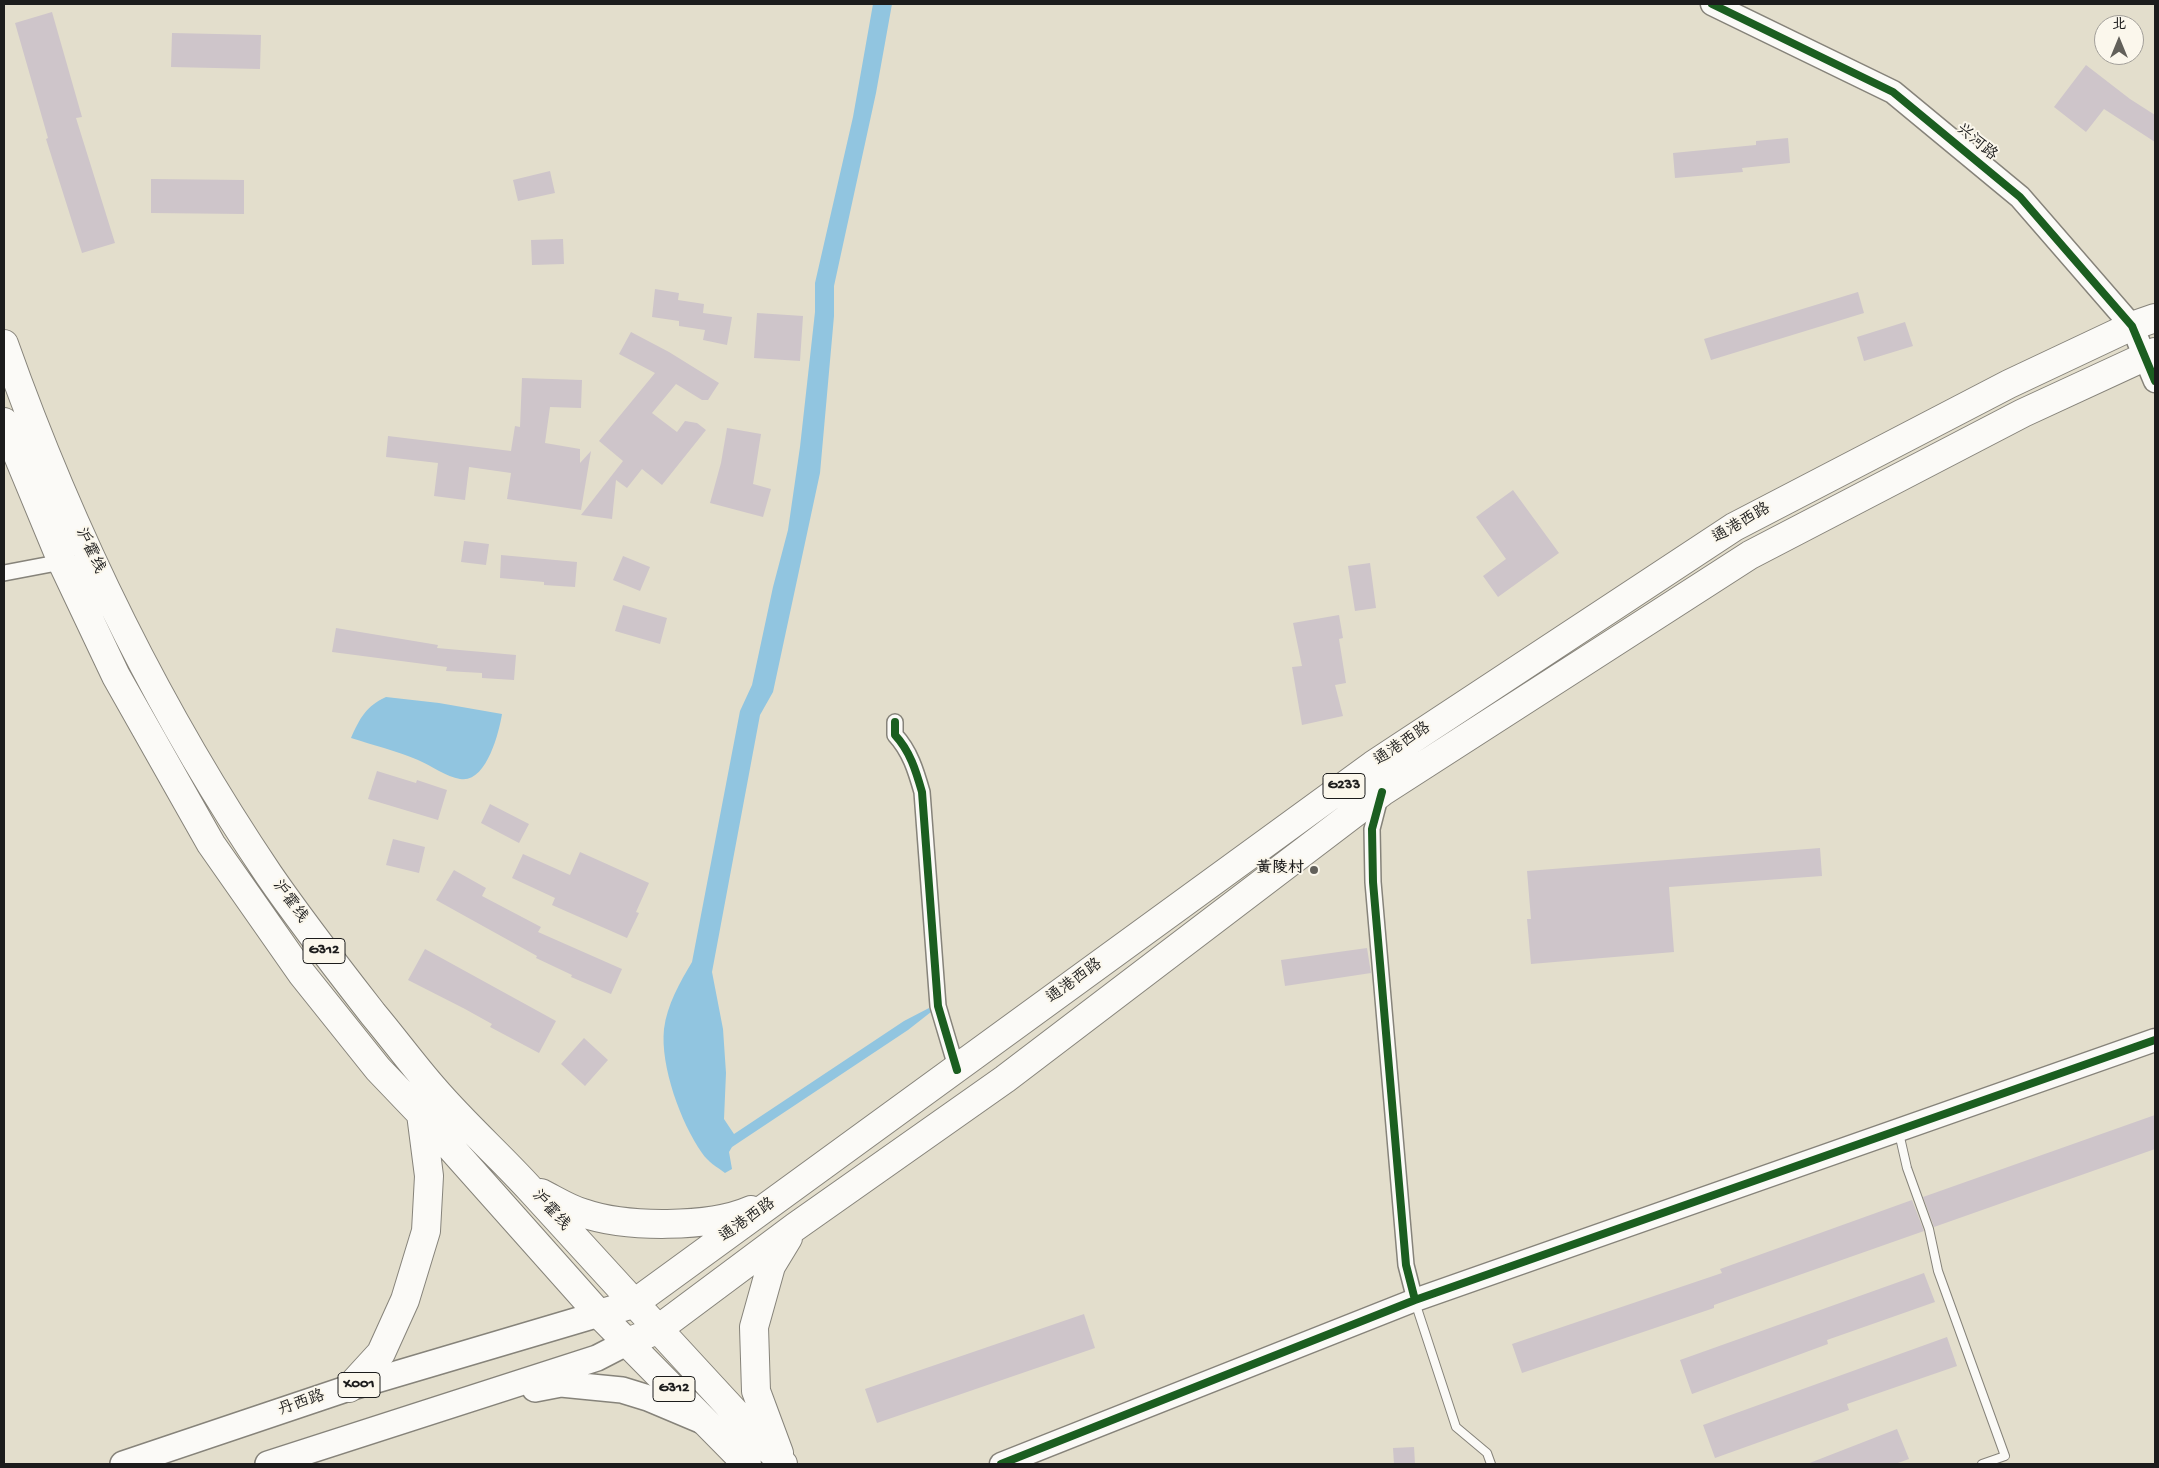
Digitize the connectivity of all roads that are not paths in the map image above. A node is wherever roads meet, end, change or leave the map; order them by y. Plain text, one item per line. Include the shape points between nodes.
1 (1712, 4) edge
2 (2144, 322) edge
3 (4, 344) edge
4 (2150, 354) edge
5 (2155, 380) edge
6 (4, 422) edge
7 (62, 562) junction
8 (4, 573) edge
9 (895, 722) dead end
10 (1382, 792) junction
11 (2155, 1040) edge
12 (956, 1070) junction
13 (421, 1114) junction
14 (1898, 1130) junction
15 (528, 1187) junction
16 (778, 1199) junction
17 (795, 1227) junction
18 (1415, 1300) junction
19 (633, 1304) junction
20 (599, 1314) junction
21 (657, 1330) junction
22 (628, 1342) junction
23 (349, 1388) junction
24 (456, 1402) junction
25 (708, 1424) junction
26 (122, 1464) edge
27 (268, 1464) edge
28 (746, 1464) edge
29 (783, 1464) edge
30 (1001, 1464) edge
31 (1491, 1464) edge
32 (1982, 1464) edge

1 - 2 street, 兴河路 via 1893,92 2020,197
2 - 4 street, 兴河路
2 - 12 highway, 通港西路 / G233 via 2009,384 1734,527 1373,765
3 - 15 highway, 沪霍线 / G312 via 81,535 132,642 217,796 271,878 340,972 435,1091
4 - 5 street, 兴河路
4 - 10 highway, 通港西路 / G233 via 2023,413 1750,555
6 - 7 highway, 沪霍线 / G312
7 - 8 street
7 - 13 highway, 沪霍线 / G312 via 116,676 211,844 302,974 378,1069
9 - 12 street via 895,735 915,766 922,792 938,1006
10 - 17 highway, 通港西路 / G233 via 1005,1079
10 - 18 street via 1372,829 1374,882 1406,1265
11 - 14 street
12 - 16 highway, 通港西路 / G233
13 - 20 highway, 沪霍线 / G312
13 - 23 highway via 429,1176 426,1231 405,1300 381,1353
14 - 18 street
14 - 32 lane via 1907,1168 1929,1229 1938,1271 2005,1456
15 - 16 highway via 582,1213 641,1222 716,1220 742,1214
15 - 19 highway, 沪霍线 / G312
16 - 19 highway, 通港西路 / G233
17 - 21 highway, 通港西路 / G233
17 - 29 highway via 771,1266 754,1327 756,1391
18 - 30 street
18 - 31 lane via 1456,1427 1487,1453
19 - 20 highway, 通港西路 / G233
19 - 21 highway, 沪霍线 / G312
20 - 22 highway, 沪霍线 / G312
20 - 23 main road, 丹西路 / X001
21 - 22 highway, 通港西路 / G233
21 - 29 highway, 沪霍线 / G312
22 - 24 main road via 596,1358
22 - 25 highway, 沪霍线 / G312
23 - 26 main road, 丹西路 / X001
24 - 25 main road via 561,1384 622,1390
24 - 27 main road
25 - 28 highway, 沪霍线 / G312

